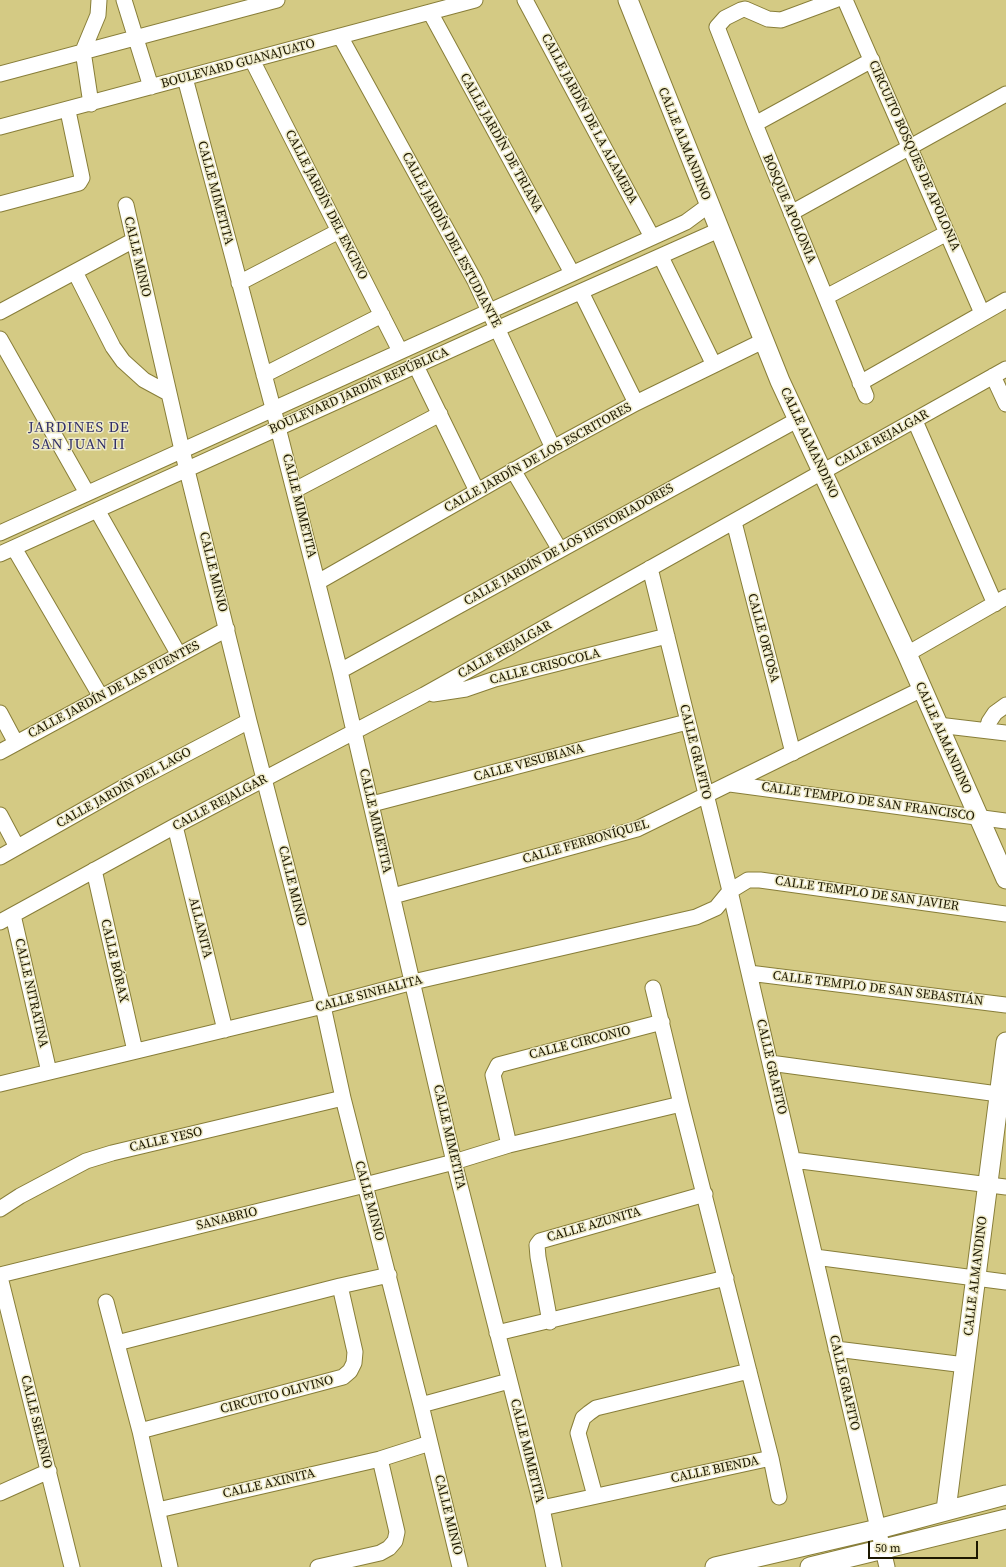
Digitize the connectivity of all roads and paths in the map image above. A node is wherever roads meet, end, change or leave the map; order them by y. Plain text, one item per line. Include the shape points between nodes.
1 (99, 0) edge
2 (124, 0) edge
3 (277, 0) edge
4 (475, 0) edge
5 (525, 0) edge
6 (628, 0) edge
7 (835, 0) edge
8 (845, 0) edge
9 (744, 4) edge
10 (430, 12) junction
11 (340, 36) junction
12 (135, 37) junction
13 (83, 51) junction
14 (252, 60) junction
15 (872, 60) junction
16 (0, 74) edge
17 (185, 78) junction
18 (150, 87) junction
19 (1006, 94) edge
20 (91, 104) junction
21 (68, 110) junction
22 (754, 124) junction
23 (0, 127) edge
24 (911, 148) junction
25 (0, 204) edge
26 (126, 205) dead end
27 (708, 205) junction
28 (791, 213) junction
29 (719, 230) junction
30 (339, 231) junction
31 (947, 233) junction
32 (652, 237) junction
33 (134, 240) junction
34 (661, 257) junction
35 (75, 272) junction
36 (572, 273) junction
37 (238, 282) junction
38 (581, 292) junction
39 (826, 297) junction
40 (1006, 300) edge
41 (490, 310) junction
42 (0, 312) edge
43 (982, 314) junction
44 (382, 315) junction
45 (498, 328) junction
46 (0, 339) edge
47 (763, 342) junction
48 (400, 351) junction
49 (714, 365) junction
50 (416, 366) junction
51 (1000, 373) edge
52 (264, 375) junction
53 (168, 393) junction
54 (636, 404) junction
55 (1006, 404) edge
56 (273, 408) junction
57 (440, 414) junction
58 (797, 420) junction
59 (915, 421) junction
60 (279, 428) junction
61 (553, 448) junction
62 (182, 450) junction
63 (187, 469) junction
64 (513, 470) junction
65 (822, 473) junction
66 (295, 490) junction
67 (477, 491) junction
68 (87, 493) junction
69 (97, 510) junction
70 (734, 522) junction
71 (1, 531) edge
72 (14, 548) junction
73 (560, 550) junction
74 (0, 554) edge
75 (650, 568) junction
76 (318, 582) junction
77 (1000, 601) edge
78 (227, 629) junction
79 (667, 636) junction
80 (907, 654) junction
81 (178, 655) junction
82 (340, 671) junction
83 (922, 689) junction
84 (424, 695) junction
85 (101, 697) junction
86 (1006, 705) edge
87 (0, 713) edge
88 (249, 721) junction
89 (687, 722) junction
90 (938, 725) junction
91 (987, 730) junction
92 (355, 731) junction
93 (1006, 733) edge
94 (16, 743) junction
95 (0, 752) edge
96 (793, 753) junction
97 (265, 779) junction
98 (730, 784) junction
99 (706, 795) junction
100 (372, 804) junction
101 (0, 815) edge
102 (978, 817) junction
103 (1006, 821) edge
104 (175, 826) junction
105 (17, 847) junction
106 (0, 857) edge
107 (94, 870) junction
108 (1006, 879) edge
109 (730, 891) junction
110 (392, 896) junction
111 (1006, 914) edge
112 (6, 918) edge
113 (749, 973) junction
114 (412, 982) junction
115 (653, 988) dead end
116 (1006, 1005) edge
117 (323, 1006) junction
118 (662, 1022) junction
119 (225, 1030) junction
120 (1006, 1042) edge
121 (134, 1051) junction
122 (770, 1063) junction
123 (49, 1072) junction
124 (0, 1084) edge
125 (1003, 1095) edge
126 (343, 1098) junction
127 (681, 1104) junction
128 (509, 1145) junction
129 (793, 1160) junction
130 (454, 1162) junction
131 (987, 1184) junction
132 (365, 1185) junction
133 (1006, 1187) edge
134 (705, 1194) junction
135 (0, 1209) edge
136 (815, 1257) junction
137 (388, 1275) junction
138 (0, 1276) edge
139 (726, 1278) junction
140 (976, 1278) junction
141 (1006, 1282) edge
142 (340, 1286) junction
143 (106, 1302) dead end
144 (550, 1322) junction
145 (497, 1333) junction
146 (117, 1343) junction
147 (836, 1349) junction
148 (965, 1365) junction
149 (749, 1371) junction
150 (509, 1381) junction
151 (421, 1405) junction
152 (140, 1431) junction
153 (430, 1443) junction
154 (771, 1458) junction
155 (380, 1459) junction
156 (49, 1471) junction
157 (0, 1493) edge
158 (1006, 1495) edge
159 (595, 1496) junction
160 (779, 1497) dead end
161 (542, 1508) junction
162 (158, 1510) junction
163 (946, 1510) junction
164 (1006, 1519) edge
165 (878, 1529) junction
166 (885, 1558) edge
167 (72, 1567) edge
168 (170, 1567) edge
169 (318, 1567) edge
170 (460, 1567) edge
171 (554, 1567) edge
172 (715, 1567) edge
173 (810, 1567) edge

1 - 13 street via 98,15
2 - 12 street
3 - 12 street
4 - 10 street, BOULEVARD GUANAJUATO
5 - 32 street, CALLE JARDÍN DE LA ALAMEDA
6 - 27 street, CALLE ALMANDINO
7 - 9 street via 781,20 768,19
8 - 15 street, CIRCUITO BOSQUES DE APOLONIA
9 - 22 street, BOSQUE APOLONIA via 720,21 717,27
10 - 11 street, BOULEVARD GUANAJUATO
10 - 36 street, CALLE JARDÍN DE TRIANA
11 - 14 street, BOULEVARD GUANAJUATO
11 - 41 street, CALLE JARDÍN DEL ESTUDIANTE
12 - 13 street
12 - 18 street
13 - 16 street
13 - 20 street
14 - 17 street, BOULEVARD GUANAJUATO
14 - 30 street, CALLE JARDÍN DEL ENCINO
15 - 22 street
15 - 24 street, CIRCUITO BOSQUES DE APOLONIA
17 - 18 street, BOULEVARD GUANAJUATO
17 - 37 street, CALLE MIMETITA
18 - 20 street, BOULEVARD GUANAJUATO
19 - 24 street
20 - 21 street, BOULEVARD GUANAJUATO
21 - 23 street, BOULEVARD GUANAJUATO
21 - 25 street via 82,178 79,183
22 - 28 street, BOSQUE APOLONIA
24 - 28 street
24 - 31 street, CIRCUITO BOSQUES DE APOLONIA
26 - 33 street, CALLE MINIO
27 - 29 street, CALLE ALMANDINO
27 - 32 street, BOULEVARD JARDÍN REPÚBLICA via 686,222
28 - 39 street, BOSQUE APOLONIA
29 - 34 street, BOULEVARD JARDÍN REPÚBLICA
29 - 47 street, CALLE ALMANDINO
30 - 37 street
30 - 44 street, CALLE JARDÍN DEL ENCINO
31 - 39 street
31 - 43 street, CIRCUITO BOSQUES DE APOLONIA
32 - 36 street, BOULEVARD JARDÍN REPÚBLICA
33 - 35 street
33 - 53 street, CALLE MINIO
34 - 38 street, BOULEVARD JARDÍN REPÚBLICA
34 - 49 street
35 - 42 street
35 - 53 street via 113,347 123,361 144,380
36 - 41 street, BOULEVARD JARDÍN REPÚBLICA
37 - 52 street, CALLE MIMETITA
38 - 45 street, BOULEVARD JARDÍN REPÚBLICA
38 - 54 street
39 - 43 street, BOSQUE APOLONIA via 863,389
40 - 43 street, BOSQUE APOLONIA
41 - 45 street, CALLE JARDÍN DEL ESTUDIANTE
41 - 48 street, BOULEVARD JARDÍN REPÚBLICA
44 - 48 street, CALLE JARDÍN DEL ENCINO
44 - 52 street
45 - 50 street, BOULEVARD JARDÍN REPÚBLICA
45 - 61 street, CALLE JARDÍN DEL ESTUDIANTE
46 - 68 street
47 - 49 street, CALLE JARDÍN DE LOS ESCRITORES
47 - 58 street, CALLE ALMANDINO
48 - 56 street, BOULEVARD JARDÍN REPÚBLICA
49 - 54 street, CALLE JARDÍN DE LOS ESCRITORES
50 - 57 street
50 - 60 street, BOULEVARD JARDÍN REPÚBLICA
51 - 55 street
51 - 59 street, CALLE REJALGAR
52 - 56 street, CALLE MIMETITA
53 - 62 street, CALLE MINIO
54 - 61 street, CALLE JARDÍN DE LOS ESCRITORES
56 - 60 street, CALLE MIMETITA
56 - 62 street, BOULEVARD JARDÍN REPÚBLICA
57 - 66 street
57 - 67 street
58 - 65 street, CALLE ALMANDINO
58 - 73 street, CALLE JARDÍN DE LOS HISTORIADORES
59 - 65 street, CALLE REJALGAR
59 - 77 street
60 - 63 street, BOULEVARD JARDÍN REPÚBLICA
60 - 66 street, CALLE MIMETITA
61 - 64 street, CALLE JARDÍN DE LOS ESCRITORES
62 - 63 street, CALLE MINIO
62 - 68 street, BOULEVARD JARDÍN REPÚBLICA
63 - 69 street, BOULEVARD JARDÍN REPÚBLICA
63 - 78 street, CALLE MINIO
64 - 67 street, CALLE JARDÍN DE LOS ESCRITORES
64 - 73 street
65 - 70 street, CALLE REJALGAR
65 - 80 street, CALLE ALMANDINO
66 - 76 street, CALLE MIMETITA
67 - 76 street, CALLE JARDÍN DE LOS ESCRITORES
68 - 71 street, BOULEVARD JARDÍN REPÚBLICA
69 - 72 street, BOULEVARD JARDÍN REPÚBLICA
69 - 81 street
70 - 75 street, CALLE REJALGAR
70 - 96 street, CALLE ORTOSA
72 - 74 street, BOULEVARD JARDÍN REPÚBLICA
72 - 85 street
73 - 82 street, CALLE JARDÍN DE LOS HISTORIADORES
75 - 79 street, CALLE GRAFITO
75 - 84 street, CALLE REJALGAR
76 - 82 street, CALLE MIMETITA
77 - 80 street
78 - 81 street, CALLE JARDÍN DE LAS FUENTES
78 - 88 street, CALLE MINIO
79 - 84 street, CALLE CRISOCOLA via 495,679 466,689
79 - 89 street, CALLE GRAFITO
80 - 83 street, CALLE ALMANDINO
81 - 85 street, CALLE JARDÍN DE LAS FUENTES
82 - 92 street, CALLE MIMETITA
83 - 90 street, CALLE ALMANDINO
83 - 96 street, CALLE FERRONÍQUEL
84 - 92 street, CALLE REJALGAR
85 - 94 street, CALLE JARDÍN DE LAS FUENTES
86 - 91 street via 995,713
87 - 94 street
88 - 97 street, CALLE MINIO
88 - 105 street, CALLE JARDÍN DEL LAGO
89 - 99 street, CALLE GRAFITO
89 - 100 street, CALLE VESUBIANA
90 - 91 street
90 - 102 street, CALLE ALMANDINO
91 - 93 street
92 - 97 street, CALLE REJALGAR
92 - 100 street, CALLE MIMETITA
94 - 95 street, CALLE JARDÍN DE LAS FUENTES
96 - 98 street, CALLE FERRONÍQUEL
97 - 104 street, CALLE REJALGAR
97 - 117 street, CALLE MINIO
98 - 99 street, CALLE FERRONÍQUEL
98 - 102 street, CALLE TEMPLO DE SAN FRANCISCO
99 - 109 street, CALLE GRAFITO
99 - 110 street, CALLE FERRONÍQUEL via 656,821 614,837
100 - 110 street, CALLE MIMETITA
101 - 105 street
102 - 103 street, CALLE TEMPLO DE SAN FRANCISCO
102 - 108 street, CALLE ALMANDINO
104 - 107 street, CALLE REJALGAR
104 - 119 street, ALLANITA
105 - 106 street, CALLE JARDÍN DEL LAGO
107 - 112 street, CALLE REJALGAR
107 - 121 street, CALLE BÓRAX
109 - 111 street, CALLE TEMPLO DE SAN JAVIER via 748,880 760,880
109 - 113 street, CALLE GRAFITO
109 - 114 street, CALLE SINHALITA via 716,908 696,917
110 - 114 street, CALLE MIMETITA
112 - 123 street, CALLE NITRATINA
113 - 116 street, CALLE TEMPLO DE SAN SEBASTIÁN
113 - 122 street, CALLE GRAFITO
114 - 117 street, CALLE SINHALITA
114 - 130 street, CALLE MIMETITA
115 - 118 street
117 - 119 street, CALLE SINHALITA
117 - 126 street, CALLE MINIO
118 - 127 street
118 - 128 street, CALLE CIRCONIO via 498,1065 493,1075
119 - 121 street, CALLE SINHALITA
120 - 125 street, CALLE ALMANDINO
121 - 123 street, CALLE SINHALITA
122 - 125 street
122 - 129 street, CALLE GRAFITO
123 - 124 street, CALLE SINHALITA
125 - 131 street, CALLE ALMANDINO
126 - 132 street, CALLE MINIO
126 - 135 street, CALLE YESO via 112,1152 86,1161
127 - 128 street
127 - 134 street
128 - 130 street
129 - 131 street
129 - 136 street, CALLE GRAFITO
130 - 132 street, SANABRIO
130 - 145 street, CALLE MIMETITA
131 - 133 street
131 - 140 street, CALLE ALMANDINO
132 - 137 street, CALLE MINIO
132 - 138 street, SANABRIO
134 - 139 street
134 - 144 street, CALLE AZUNITA via 540,1241 537,1245 538,1257
136 - 140 street
136 - 147 street, CALLE GRAFITO
137 - 142 street
137 - 151 street, CALLE MINIO
138 - 156 street, CALLE SELENIO
139 - 144 street
139 - 149 street, CALLE BIENDA
140 - 141 street
140 - 148 street, CALLE ALMANDINO
142 - 146 street
142 - 152 street, CIRCUITO OLIVINO via 355,1352 354,1363 346,1374 333,1381
143 - 146 street
144 - 145 street
145 - 150 street, CALLE MIMETITA
146 - 152 street
147 - 148 street
147 - 165 street, CALLE GRAFITO
148 - 163 street, CALLE ALMANDINO
149 - 154 street, CALLE BIENDA
149 - 159 street via 596,1408 589,1413 583,1418 578,1433
150 - 151 street
150 - 161 street, CALLE MIMETITA
151 - 153 street, CALLE MINIO
152 - 162 street
153 - 155 street, CALLE AXINITA
153 - 170 street, CALLE MINIO
154 - 159 street, CALLE BIENDA
154 - 160 street
155 - 162 street, CALLE AXINITA
155 - 169 street via 397,1532 395,1541 380,1553
156 - 157 street
156 - 167 street, CALLE SELENIO
158 - 163 street
159 - 161 street, CALLE BIENDA
161 - 171 street, CALLE MIMETITA
162 - 168 street
163 - 165 street
164 - 166 street
165 - 166 street, CALLE GRAFITO
165 - 172 street
166 - 173 street

